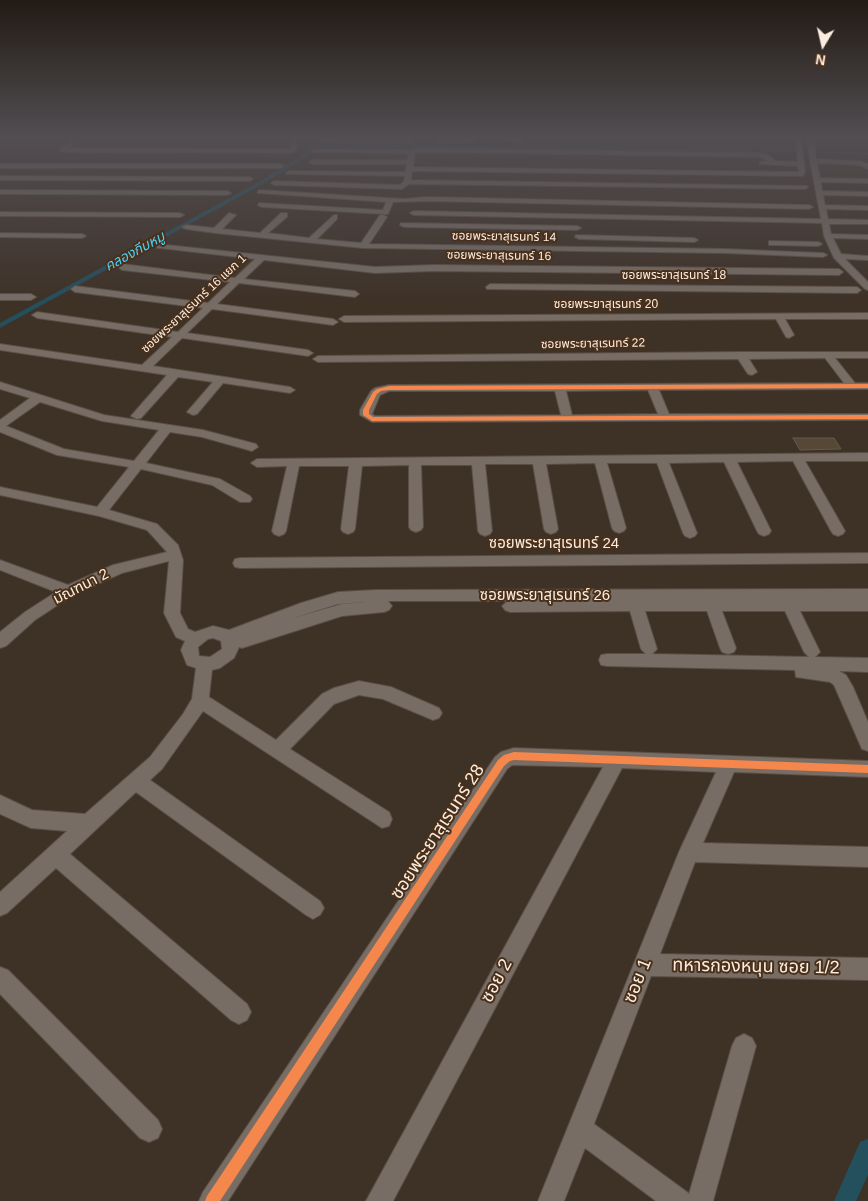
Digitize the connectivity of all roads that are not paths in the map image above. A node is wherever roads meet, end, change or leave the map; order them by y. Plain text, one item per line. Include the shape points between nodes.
1 (285, 195) edge
2 (304, 195) edge
3 (427, 195) edge
4 (466, 195) edge
5 (506, 195) edge
6 (543, 195) edge
7 (581, 195) edge
8 (621, 195) edge
9 (660, 195) edge
10 (782, 195) edge
11 (820, 195) edge
12 (807, 197) junction
13 (427, 199) junction
14 (391, 200) junction
15 (466, 200) junction
16 (505, 201) junction
17 (544, 202) junction
18 (583, 202) junction
19 (622, 203) junction
20 (664, 204) junction
21 (262, 205) dead end
22 (276, 206) junction
23 (0, 207) edge
24 (822, 207) junction
25 (157, 208) dead end
26 (868, 208) edge
27 (414, 213) dead end
28 (0, 214) edge
29 (180, 215) dead end
30 (232, 215) dead end
31 (284, 215) dead end
32 (334, 217) dead end
33 (383, 218) dead end
34 (824, 221) junction
35 (868, 222) edge
36 (404, 225) dead end
37 (186, 227) dead end
38 (813, 228) junction
39 (577, 229) junction
40 (215, 230) junction
41 (262, 235) junction
42 (0, 236) edge
43 (82, 236) dead end
44 (828, 236) junction
45 (868, 237) edge
46 (401, 239) dead end
47 (310, 241) junction
48 (698, 241) dead end
49 (768, 242) dead end
50 (818, 244) junction
51 (160, 246) dead end
52 (363, 246) junction
53 (823, 255) junction
54 (837, 256) junction
55 (262, 257) junction
56 (868, 258) edge
57 (703, 260) dead end
58 (122, 267) dead end
59 (709, 271) junction
60 (839, 272) junction
61 (236, 281) junction
62 (490, 287) dead end
63 (868, 287) edge
64 (75, 289) dead end
65 (355, 294) dead end
66 (0, 297) edge
67 (31, 297) dead end
68 (209, 306) junction
69 (37, 315) dead end
70 (868, 316) edge
71 (779, 317) junction
72 (344, 318) dead end
73 (333, 322) dead end
74 (789, 335) dead end
75 (178, 336) junction
76 (0, 348) edge
77 (308, 353) dead end
78 (740, 355) junction
79 (868, 355) edge
80 (828, 356) junction
81 (318, 359) dead end
82 (144, 368) junction
83 (752, 372) dead end
84 (175, 373) junction
85 (220, 380) junction
86 (0, 385) edge
87 (559, 386) junction
88 (652, 386) junction
89 (852, 386) junction
90 (868, 386) edge
91 (290, 390) dead end
92 (38, 398) junction
93 (192, 412) dead end
94 (137, 416) dead end
95 (567, 416) junction
96 (664, 416) junction
97 (868, 417) edge
98 (0, 427) edge
99 (167, 428) junction
100 (252, 447) dead end
101 (797, 458) junction
102 (864, 458) edge
103 (728, 459) junction
104 (662, 460) junction
105 (478, 461) junction
106 (600, 461) junction
107 (356, 462) junction
108 (415, 462) junction
109 (539, 462) junction
110 (257, 463) dead end
111 (294, 463) junction
112 (138, 465) junction
113 (868, 469) edge
114 (0, 491) edge
115 (245, 499) dead end
116 (100, 512) junction
117 (416, 527) dead end
118 (619, 528) dead end
119 (348, 529) dead end
120 (550, 529) dead end
121 (764, 530) dead end
122 (485, 531) dead end
123 (838, 531) dead end
124 (280, 532) dead end
125 (690, 533) dead end
126 (175, 555) junction
127 (868, 558) edge
128 (240, 563) dead end
129 (0, 566) edge
130 (68, 591) junction
131 (601, 601) junction
132 (867, 604) edge
133 (790, 605) junction
134 (714, 606) junction
135 (636, 607) junction
136 (196, 639) junction
137 (1, 640) edge
138 (229, 641) junction
139 (728, 648) dead end
140 (649, 649) dead end
141 (812, 652) dead end
142 (607, 660) dead end
143 (205, 664) junction
144 (868, 665) edge
145 (770, 670) dead end
146 (200, 700) junction
147 (433, 713) dead end
148 (868, 744) edge
149 (278, 750) junction
150 (616, 761) junction
151 (729, 764) junction
152 (868, 769) edge
153 (136, 781) junction
154 (0, 804) edge
155 (382, 819) dead end
156 (88, 823) junction
157 (689, 852) junction
158 (55, 854) junction
159 (868, 857) edge
160 (0, 906) edge
161 (313, 908) dead end
162 (644, 965) junction
163 (868, 969) edge
164 (0, 978) edge
165 (238, 1012) dead end
166 (744, 1046) dead end
167 (580, 1128) junction
168 (149, 1129) dead end
169 (212, 1201) edge
170 (379, 1201) edge
171 (551, 1201) edge
172 (678, 1201) edge
173 (700, 1201) edge

1 - 22 street
2 - 14 street
3 - 13 street
4 - 15 street
5 - 16 street
6 - 17 street
7 - 18 street
8 - 19 street
9 - 20 street
10 - 12 street
11 - 24 street
12 - 20 street via 778,203
12 - 38 street
13 - 14 street
13 - 15 street
14 - 22 street via 385,212
15 - 16 street
16 - 17 street
17 - 18 street
18 - 19 street
19 - 20 street
21 - 22 street
23 - 25 street
24 - 26 street
24 - 34 street
27 - 38 street
28 - 29 street
30 - 40 street
31 - 41 street
32 - 47 street
33 - 52 street
34 - 35 street
34 - 38 street
34 - 44 street
36 - 39 street via 432,229
37 - 40 street, ซอยพระยาสุเรนทร์ 14
38 - 50 street
39 - 46 street via 579,241 574,242
39 - 48 street
40 - 41 street, ซอยพระยาสุเรนทร์ 14
41 - 47 street, ซอยพระยาสุเรนทร์ 14
42 - 43 street
44 - 45 street
44 - 54 street
47 - 52 street, ซอยพระยาสุเรนทร์ 14
49 - 50 street
50 - 53 street
51 - 55 street, ซอยพระยาสุเรนทร์ 16
52 - 53 street, ซอยพระยาสุเรนทร์ 14 via 725,250
53 - 60 street
54 - 56 street
54 - 63 street
55 - 59 street, ซอยพระยาสุเรนทร์ 16 via 383,270
55 - 61 street, ซอยพระยาสุเรนทร์ 16 แยก 1
57 - 59 street
58 - 61 street
59 - 60 street, ซอยพระยาสุเรนทร์ 16
60 - 62 street, ซอยพระยาสุเรนทร์ 18 via 860,293
61 - 65 street
61 - 68 street, ซอยพระยาสุเรนทร์ 16 แยก 1
64 - 68 street
66 - 67 street
68 - 73 street
68 - 75 street, ซอยพระยาสุเรนทร์ 16 แยก 1
69 - 75 street
70 - 71 street, ซอยพระยาสุเรนทร์ 20
71 - 72 street, ซอยพระยาสุเรนทร์ 20
71 - 74 street
75 - 77 street
75 - 82 street, ซอยพระยาสุเรนทร์ 16 แยก 1
76 - 82 street
78 - 80 street, ซอยพระยาสุเรนทร์ 22
78 - 81 street, ซอยพระยาสุเรนทร์ 22
78 - 83 street
79 - 80 street, ซอยพระยาสุเรนทร์ 22
80 - 89 street
82 - 84 street
84 - 85 street
84 - 94 street
85 - 91 street
85 - 93 street
86 - 92 street
87 - 88 street
87 - 95 street
87 - 95 street via 379,390 372,398 366,415 378,419
88 - 89 street
88 - 96 street
89 - 90 street
92 - 98 street
92 - 99 street via 102,418
95 - 96 street
96 - 97 street
98 - 112 street via 61,452
99 - 100 street
99 - 112 street
101 - 102 street
101 - 103 street
101 - 123 street
102 - 113 street
103 - 104 street
103 - 121 street
104 - 106 street
104 - 125 street
105 - 108 street
105 - 109 street
105 - 122 street
106 - 109 street
106 - 118 street
107 - 108 street
107 - 111 street
107 - 119 street
108 - 117 street
109 - 120 street
110 - 111 street
111 - 124 street
112 - 115 street via 216,482
112 - 116 street
114 - 116 street
116 - 126 street via 152,527 165,538
126 - 130 street, มัณฑนา 2 via 118,569
126 - 136 street via 172,613 182,633
127 - 128 street, ซอยพระยาสุเรนทร์ 24
129 - 130 street
130 - 137 street, มัณฑนา 2
131 - 132 street, ซอยพระยาสุเรนทร์ 26
131 - 135 street, ซอยพระยาสุเรนทร์ 26
131 - 138 street, ซอยพระยาสุเรนทร์ 26 via 376,606 342,610
132 - 133 street, ซอยพระยาสุเรนทร์ 26
133 - 134 street, ซอยพระยาสุเรนทร์ 26
133 - 141 street
134 - 135 street, ซอยพระยาสุเรนทร์ 26
134 - 139 street
135 - 140 street
136 - 138 street, ซอยพระยาสุเรนทร์ 26 via 213,632 221,633
136 - 143 street via 189,650 190,655 193,660
138 - 143 street, ซอยพระยาสุเรนทร์ 26 via 228,653 223,659
142 - 144 street
143 - 146 street
145 - 148 street via 834,676 840,680 848,692
146 - 149 street
146 - 153 street via 173,742
147 - 149 street via 385,692 359,688 340,692 328,699
149 - 155 street
150 - 151 street, ซอยพระยาสุเรนทร์ 28
150 - 169 street, ซอยพระยาสุเรนทร์ 28 via 514,756 501,763
150 - 170 street, ซอย 2
151 - 152 street, ซอยพระยาสุเรนทร์ 28
151 - 157 street, ซอย 1
153 - 156 street
153 - 161 street
154 - 156 street via 31,819
156 - 158 street
157 - 159 street
157 - 162 street, ซอย 1
158 - 160 street
158 - 165 street
162 - 163 street, ทหารกองหนุน ซอย 1/2
162 - 167 street, ซอย 1
164 - 168 street
166 - 173 street
167 - 171 street, ซอย 1
167 - 172 street

